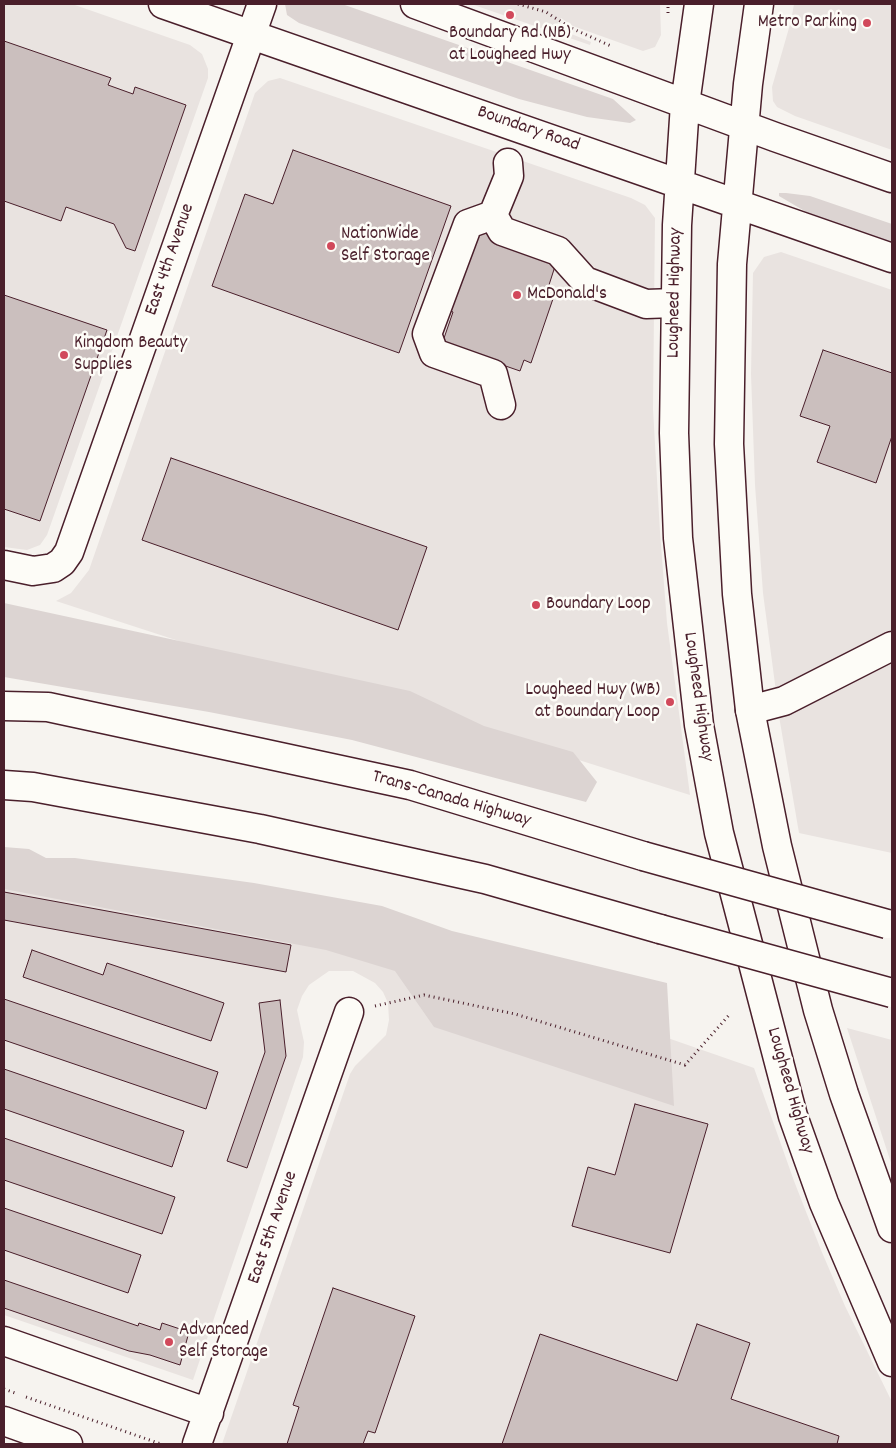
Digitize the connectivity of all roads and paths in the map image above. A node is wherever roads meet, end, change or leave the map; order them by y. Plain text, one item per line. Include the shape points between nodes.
1 (162, 4) edge
2 (262, 4) edge
3 (415, 4) edge
4 (699, 4) edge
5 (759, 4) edge
6 (251, 34) junction
7 (685, 104) junction
8 (744, 125) junction
9 (508, 163) dead end
10 (892, 178) edge
11 (681, 184) junction
12 (737, 203) junction
13 (493, 215) junction
14 (892, 258) edge
15 (675, 303) junction
16 (501, 405) dead end
17 (4, 565) edge
18 (892, 646) edge
19 (4, 700) edge
20 (4, 706) edge
21 (48, 707) junction
22 (750, 710) junction
23 (4, 786) edge
24 (890, 925) edge
25 (892, 993) edge
26 (349, 1012) joint
27 (730, 1014) dead end
28 (892, 1228) edge
29 (4, 1341) edge
30 (892, 1362) edge
31 (4, 1390) edge
32 (209, 1413) junction
33 (4, 1421) edge
34 (68, 1444) edge
35 (161, 1444) edge
36 (197, 1444) edge

1 - 6 main road, Boundary Road
2 - 6 main road, East 4th Avenue
3 - 7 main road
4 - 7 main road, Lougheed Highway
5 - 8 main road
6 - 11 main road, Boundary Road
6 - 17 main road, East 4th Avenue via 69,552 53,568 33,571
7 - 8 main road
7 - 11 main road, Lougheed Highway
8 - 10 main road
8 - 12 main road
9 - 13 main road via 509,176
11 - 12 main road, Boundary Road
11 - 15 main road, Lougheed Highway
12 - 14 main road, Boundary Road
12 - 22 main road via 732,264 729,444 737,594
13 - 15 main road via 502,231 558,251 585,282 646,304
13 - 16 main road via 468,224 427,334 434,353 493,374
15 - 30 main road, Lougheed Highway via 674,433 678,538 699,725 719,832 793,1116 824,1203
18 - 22 main road via 784,701
19 - 21 main road
20 - 21 main road, Trans-Canada Highway
21 - 24 main road, Trans-Canada Highway, bridge via 410,785 642,856
22 - 28 main road via 777,846 818,1010
23 - 25 main road, bridge via 33,787 251,827 475,877
26 - 27 path via 424,995 515,1014 684,1065
26 - 32 main road, East 5th Avenue
29 - 32 main road
31 - 35 path
32 - 36 main road, East 5th Avenue
33 - 34 main road

